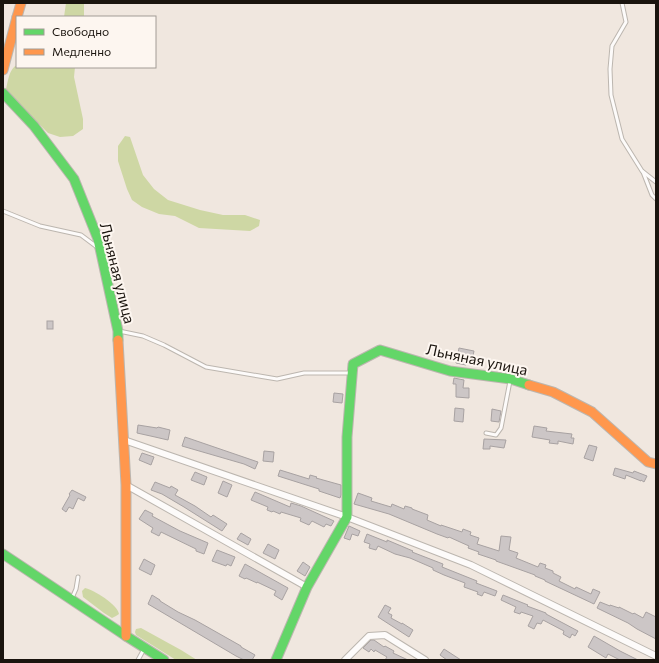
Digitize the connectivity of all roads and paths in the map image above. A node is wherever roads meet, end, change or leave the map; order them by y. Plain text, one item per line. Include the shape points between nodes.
1 (21, 3) edge
2 (622, 3) edge
3 (17, 16) edge
4 (16, 21) edge
5 (3, 70) edge
6 (3, 93) edge
7 (642, 171) junction
8 (656, 182) edge
9 (656, 199) edge
10 (3, 211) edge
11 (100, 249) junction
12 (118, 331) junction
13 (352, 373) junction
14 (511, 379) junction
15 (486, 433) dead end
16 (124, 440) junction
17 (656, 464) edge
18 (126, 485) junction
19 (347, 517) junction
20 (3, 554) edge
21 (78, 577) dead end
22 (307, 587) junction
23 (71, 599) junction
24 (126, 636) junction
25 (144, 648) junction
26 (656, 656) edge
27 (138, 660) edge
28 (164, 660) edge
29 (276, 660) edge
30 (345, 660) edge
31 (425, 660) edge

1 - 3 street
2 - 7 lane via 626,22 612,46 610,95 622,139
4 - 5 street
6 - 11 street, Льняная улица via 34,126 74,179
7 - 8 lane
7 - 9 lane
10 - 11 lane via 40,226 81,235
11 - 12 street, Льняная улица
12 - 13 lane via 143,336 206,367 278,379 304,372
12 - 16 street, Льняная улица
13 - 14 street, Льняная улица via 353,364 380,350 450,371
13 - 19 street via 347,437
14 - 15 lane via 501,428 496,435
14 - 17 street, Льняная улица via 553,392 592,412 648,462
16 - 18 street, Льняная улица
16 - 19 street
18 - 22 street
18 - 24 street, Льняная улица
19 - 22 street
19 - 26 street via 471,565
20 - 23 street
21 - 23 lane
22 - 29 street
23 - 24 street
24 - 25 street
25 - 27 lane
25 - 28 street
30 - 31 street via 369,636 384,634

